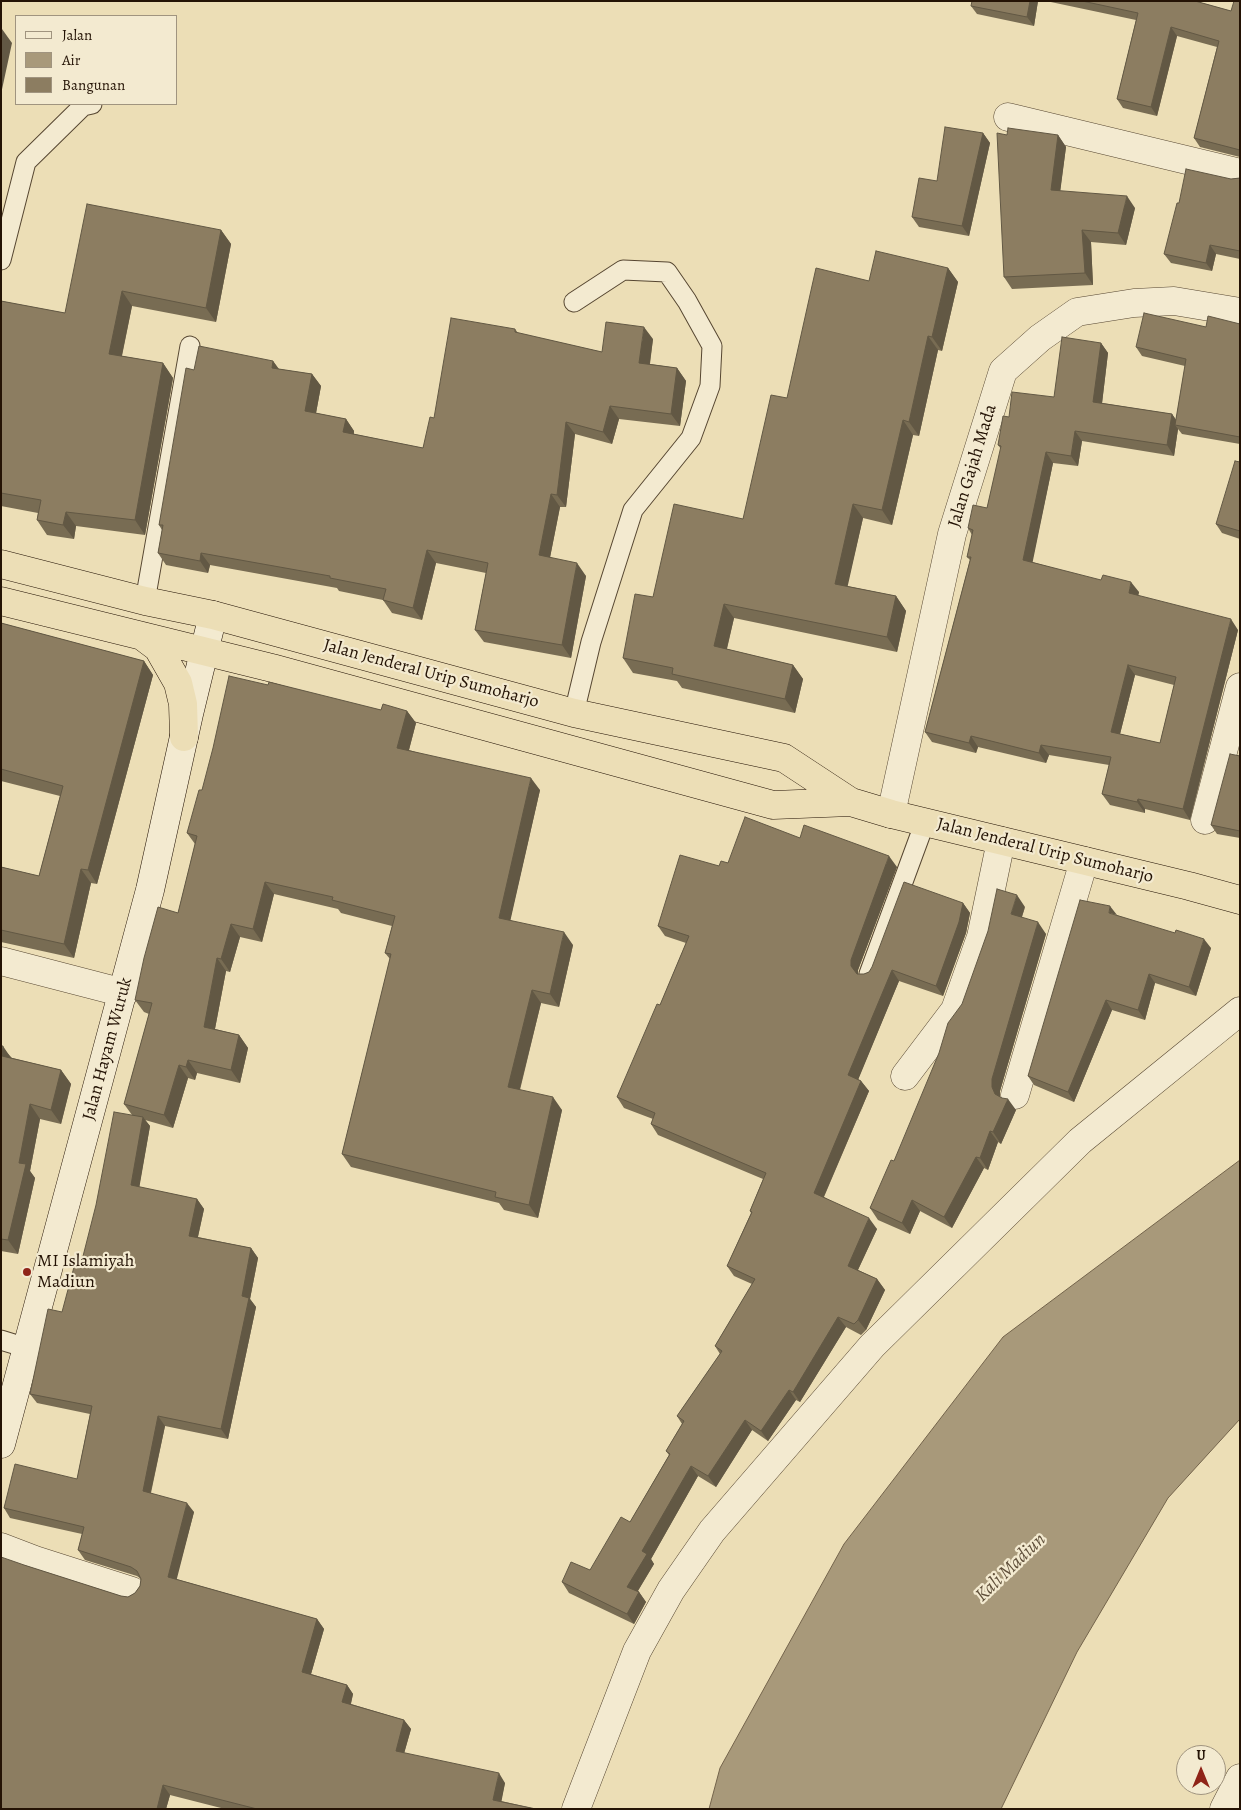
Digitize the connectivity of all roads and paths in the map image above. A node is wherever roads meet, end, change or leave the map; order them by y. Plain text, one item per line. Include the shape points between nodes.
1 (88, 105) edge
2 (1008, 118) dead end
3 (1240, 173) edge
4 (1, 260) edge
5 (574, 302) dead end
6 (1240, 312) edge
7 (190, 346) dead end
8 (1, 564) edge
9 (1, 601) edge
10 (145, 601) junction
11 (213, 616) junction
12 (142, 636) junction
13 (204, 651) junction
14 (1240, 687) edge
15 (574, 713) junction
16 (184, 737) junction
17 (851, 802) junction
18 (891, 814) junction
19 (1205, 820) dead end
20 (925, 822) junction
21 (1001, 841) junction
22 (1084, 861) junction
23 (1240, 900) edge
24 (1, 961) edge
25 (869, 974) edge
26 (124, 992) junction
27 (1240, 1011) edge
28 (905, 1076) dead end
29 (1015, 1095) dead end
30 (1, 1340) edge
31 (27, 1348) junction
32 (1, 1444) edge
33 (1, 1547) edge
34 (132, 1591) dead end
35 (1240, 1778) edge
36 (576, 1809) edge
37 (1224, 1809) edge

1 - 4 lane via 26,162
2 - 3 street
5 - 15 lane via 623,270 667,272 712,346 710,386 691,438 633,510 591,642
6 - 18 street, Jalan Gajah Mada via 1174,301 1134,303 1077,312 1040,338 1003,371 952,534
7 - 10 lane
8 - 10 highway, Jalan Jenderal Urip Sumoharjo
9 - 12 highway, Jalan Jenderal Urip Sumoharjo
10 - 11 highway, Jalan Jenderal Urip Sumoharjo
11 - 13 street, Jalan Hayam Wuruk
11 - 15 highway, Jalan Jenderal Urip Sumoharjo
12 - 13 highway, Jalan Jenderal Urip Sumoharjo
12 - 16 highway via 158,648 178,683 183,704
13 - 16 street, Jalan Hayam Wuruk
13 - 17 highway, Jalan Jenderal Urip Sumoharjo via 773,804
14 - 19 street
15 - 17 highway, Jalan Jenderal Urip Sumoharjo via 784,758
16 - 26 street, Jalan Hayam Wuruk
17 - 18 highway, Jalan Jenderal Urip Sumoharjo
18 - 20 highway, Jalan Jenderal Urip Sumoharjo
20 - 21 highway, Jalan Jenderal Urip Sumoharjo
20 - 25 lane
21 - 22 highway, Jalan Jenderal Urip Sumoharjo
21 - 28 street via 981,937 955,1010
22 - 23 highway, Jalan Jenderal Urip Sumoharjo
22 - 29 street
24 - 26 street
26 - 31 street, Jalan Hayam Wuruk
27 - 36 street via 1080,1140 872,1346 712,1531 671,1590 637,1652
30 - 31 lane
31 - 32 street, Jalan Hayam Wuruk
33 - 34 street
35 - 37 street

